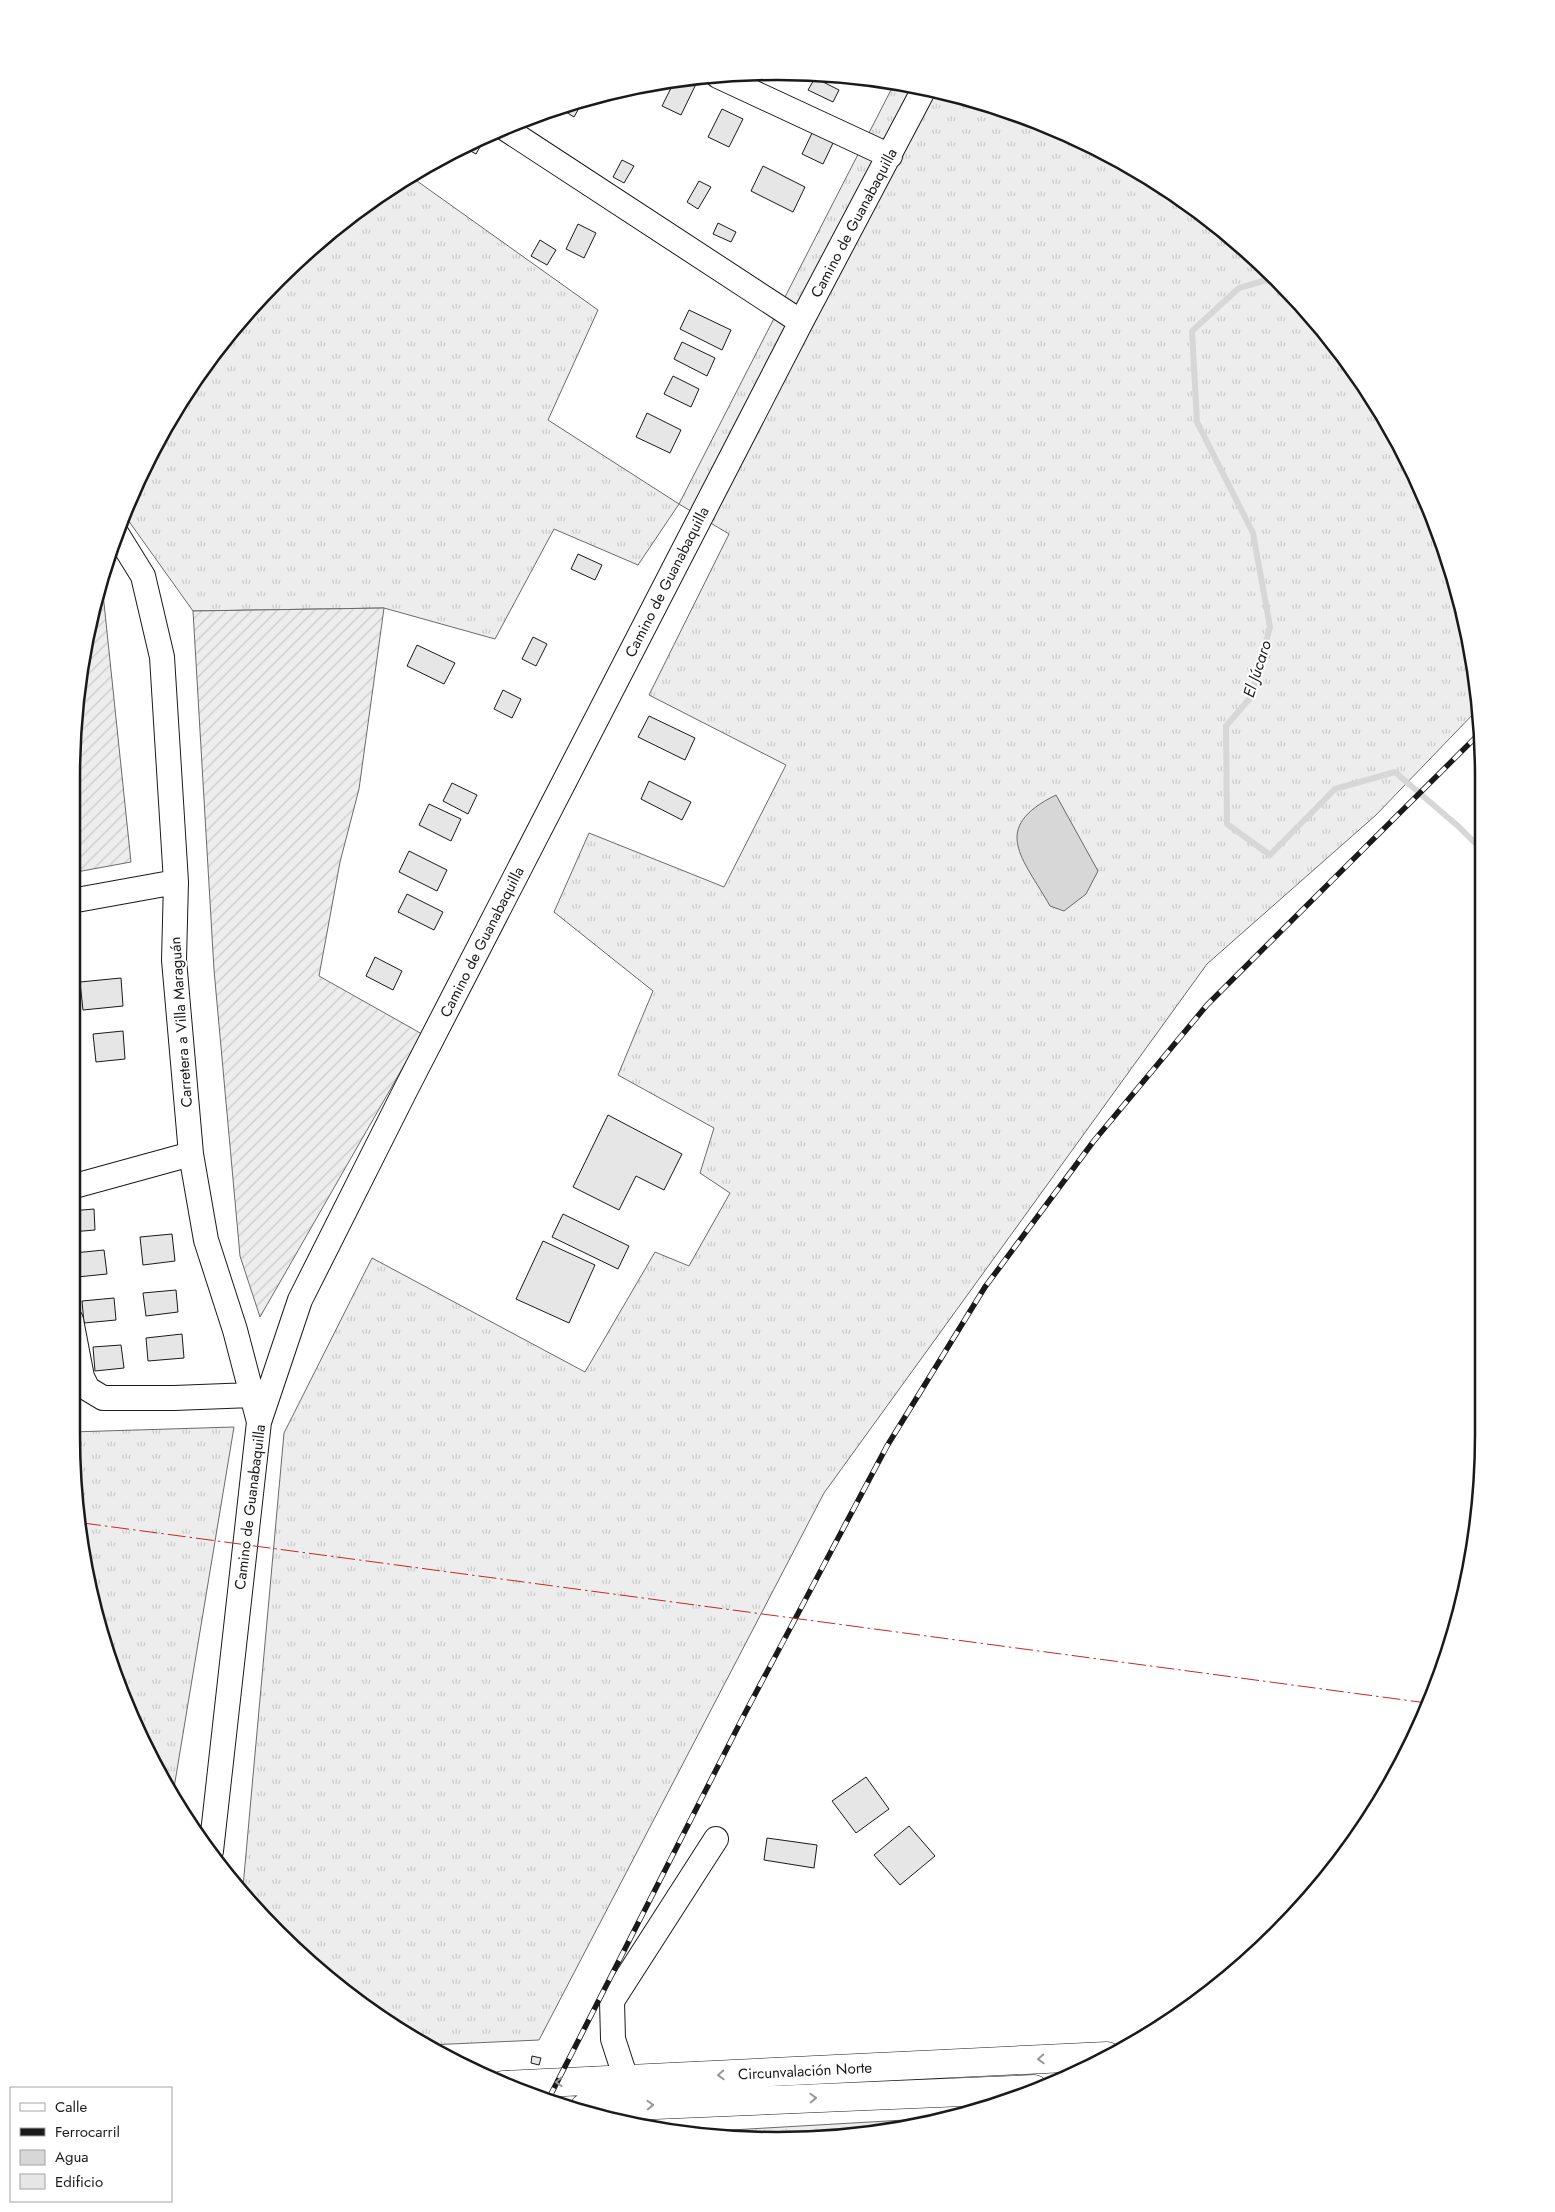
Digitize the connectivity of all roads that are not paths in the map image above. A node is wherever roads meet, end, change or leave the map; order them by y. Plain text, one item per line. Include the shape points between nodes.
1 (729, 81) edge
2 (921, 95) edge
3 (512, 133) edge
4 (890, 156) junction
5 (801, 322) junction
6 (121, 541) edge
7 (176, 882) junction
8 (80, 899) edge
9 (191, 1154) junction
10 (80, 1185) edge
11 (80, 1367) edge
12 (252, 1394) junction
13 (259, 1422) junction
14 (716, 1839) dead end
15 (212, 1842) edge
16 (1092, 2057) edge
17 (626, 2079) junction
18 (524, 2084) edge
19 (1016, 2090) edge
20 (595, 2108) edge

1 - 4 street
2 - 4 street, Camino de Guanabaquilla
3 - 5 street
4 - 5 street, Camino de Guanabaquilla
5 - 13 street, Camino de Guanabaquilla via 300,1300
6 - 7 street, Carretera a Villa Maraguán via 143,576 162,657
7 - 8 street
7 - 9 street, Carretera a Villa Maraguán via 174,960
9 - 10 street
9 - 12 street, Carretera a Villa Maraguán via 206,1240
11 - 12 street via 88,1389 103,1398
12 - 13 street, Carretera a Villa Maraguán
13 - 15 street, Camino de Guanabaquilla
14 - 17 street via 612,2001 613,2039
16 -> 17 highway, Circunvalación Norte
17 -> 18 highway, Circunvalación Norte
20 -> 19 highway, Circunvalación Norte

